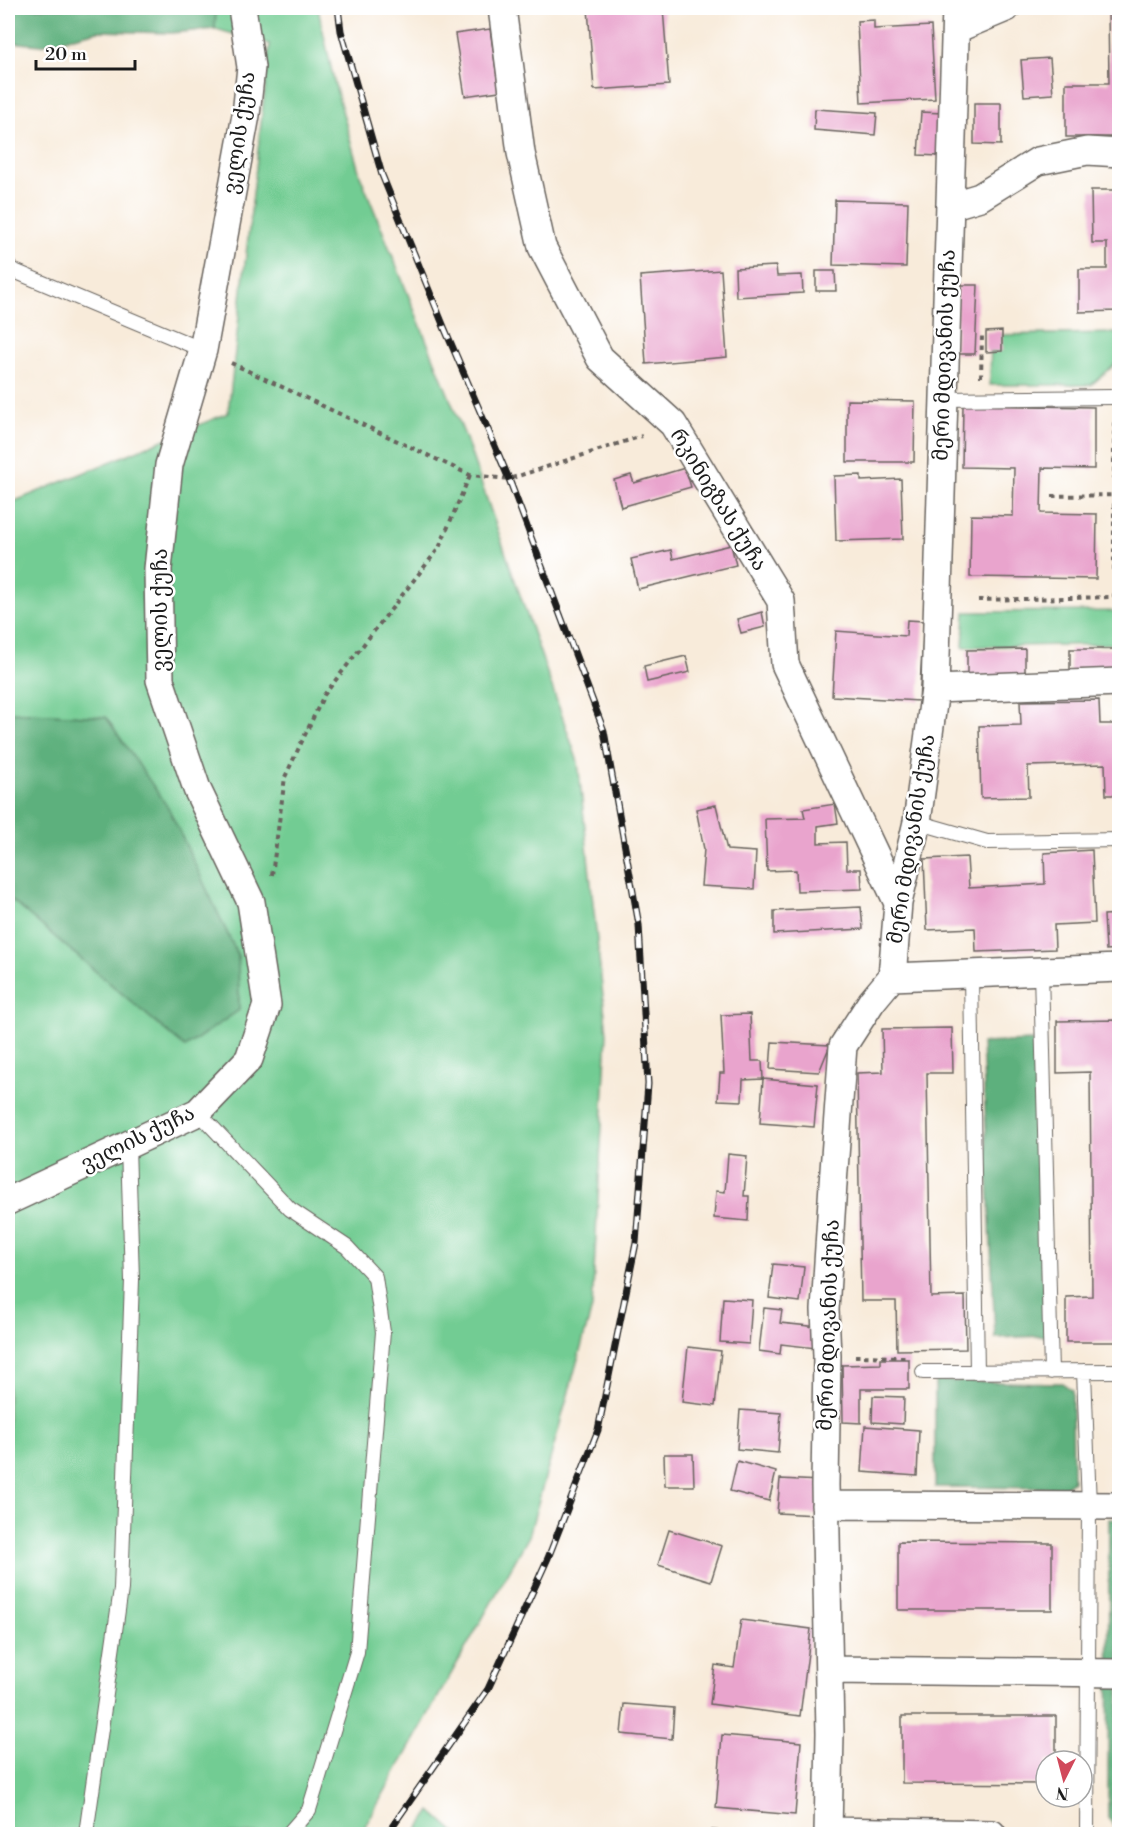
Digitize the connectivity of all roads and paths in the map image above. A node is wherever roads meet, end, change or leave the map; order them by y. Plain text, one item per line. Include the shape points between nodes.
1 (242, 8) edge
2 (502, 8) edge
3 (1006, 8) edge
4 (956, 18) edge
5 (1119, 153) edge
6 (950, 206) junction
7 (8, 265) edge
8 (982, 335) dead end
9 (203, 350) junction
10 (1114, 398) joint
11 (944, 399) junction
12 (980, 399) junction
13 (673, 424) junction
14 (1117, 430) edge
15 (470, 475) junction
16 (1117, 495) edge
17 (1052, 496) dead end
18 (1117, 548) edge
19 (1117, 572) edge
20 (978, 600) dead end
21 (1119, 682) edge
22 (935, 689) junction
23 (917, 822) junction
24 (1119, 840) edge
25 (272, 879) dead end
26 (898, 903) junction
27 (1119, 968) edge
28 (1041, 971) junction
29 (971, 975) junction
30 (892, 977) junction
31 (198, 1112) junction
32 (128, 1146) junction
33 (8, 1201) edge
34 (827, 1356) junction
35 (977, 1371) junction
36 (1084, 1371) junction
37 (1119, 1371) edge
38 (923, 1372) joint
39 (1051, 1372) junction
40 (825, 1505) junction
41 (1089, 1506) junction
42 (1119, 1506) edge
43 (828, 1670) junction
44 (1088, 1673) junction
45 (1119, 1673) edge
46 (828, 1833) edge
47 (86, 1834) edge
48 (288, 1834) edge
49 (992, 1834) edge
50 (1087, 1834) edge

1 - 9 street, ველის ქუჩა via 251,67 246,115
2 - 13 street, რკინიგზას ქუჩა via 521,153 542,248 600,358
3 - 4 street
4 - 6 street, მერი მდივანის ქუჩა
5 - 6 street via 1087,152 1038,161 980,197
6 - 11 street, მერი მდივანის ქუჩა
7 - 9 lane
8 - 12 path
9 - 15 path
9 - 31 street, ველის ქუჩა via 169,465 158,569 160,680 197,789 252,902 267,1005 249,1059
10 - 12 lane
10 - 14 path
11 - 12 lane
11 - 22 street, მერი მდივანის ქუჩა
13 - 15 path via 509,479
13 - 26 street, რკინიგზას ქუჩა via 781,601 785,664
14 - 16 path
15 - 25 path via 439,548 324,695 285,777
16 - 17 path
16 - 18 path
18 - 19 path
19 - 20 path via 1114,597
21 - 22 street
22 - 23 street, მერი მდივანის ქუჩა
23 - 24 lane via 987,842
23 - 26 street, მერი მდივანის ქუჩა
26 - 30 street, მერი მდივანის ქუჩა
27 - 28 street
28 - 29 street
28 - 39 lane
29 - 30 street
29 - 35 lane
30 - 34 street, მერი მდივანის ქუჩა via 843,1046 825,1310
31 - 32 street, ველის ქუჩა
31 - 48 lane via 290,1209 347,1247 375,1277 383,1332 357,1652 309,1810
32 - 33 street, ველის ქუჩა
32 - 47 lane via 132,1280 121,1588
34 - 38 path via 910,1357
34 - 40 street, მერი მდივანის ქუჩა
35 - 38 lane
35 - 39 lane
36 - 37 lane
36 - 39 lane
36 - 41 lane
40 - 41 street
40 - 43 street, მერი მდივანის ქუჩა
41 - 42 street
41 - 44 lane
43 - 44 street
43 - 46 street, მერი მდივანის ქუჩა
44 - 45 street
44 - 50 lane
46 - 49 street

